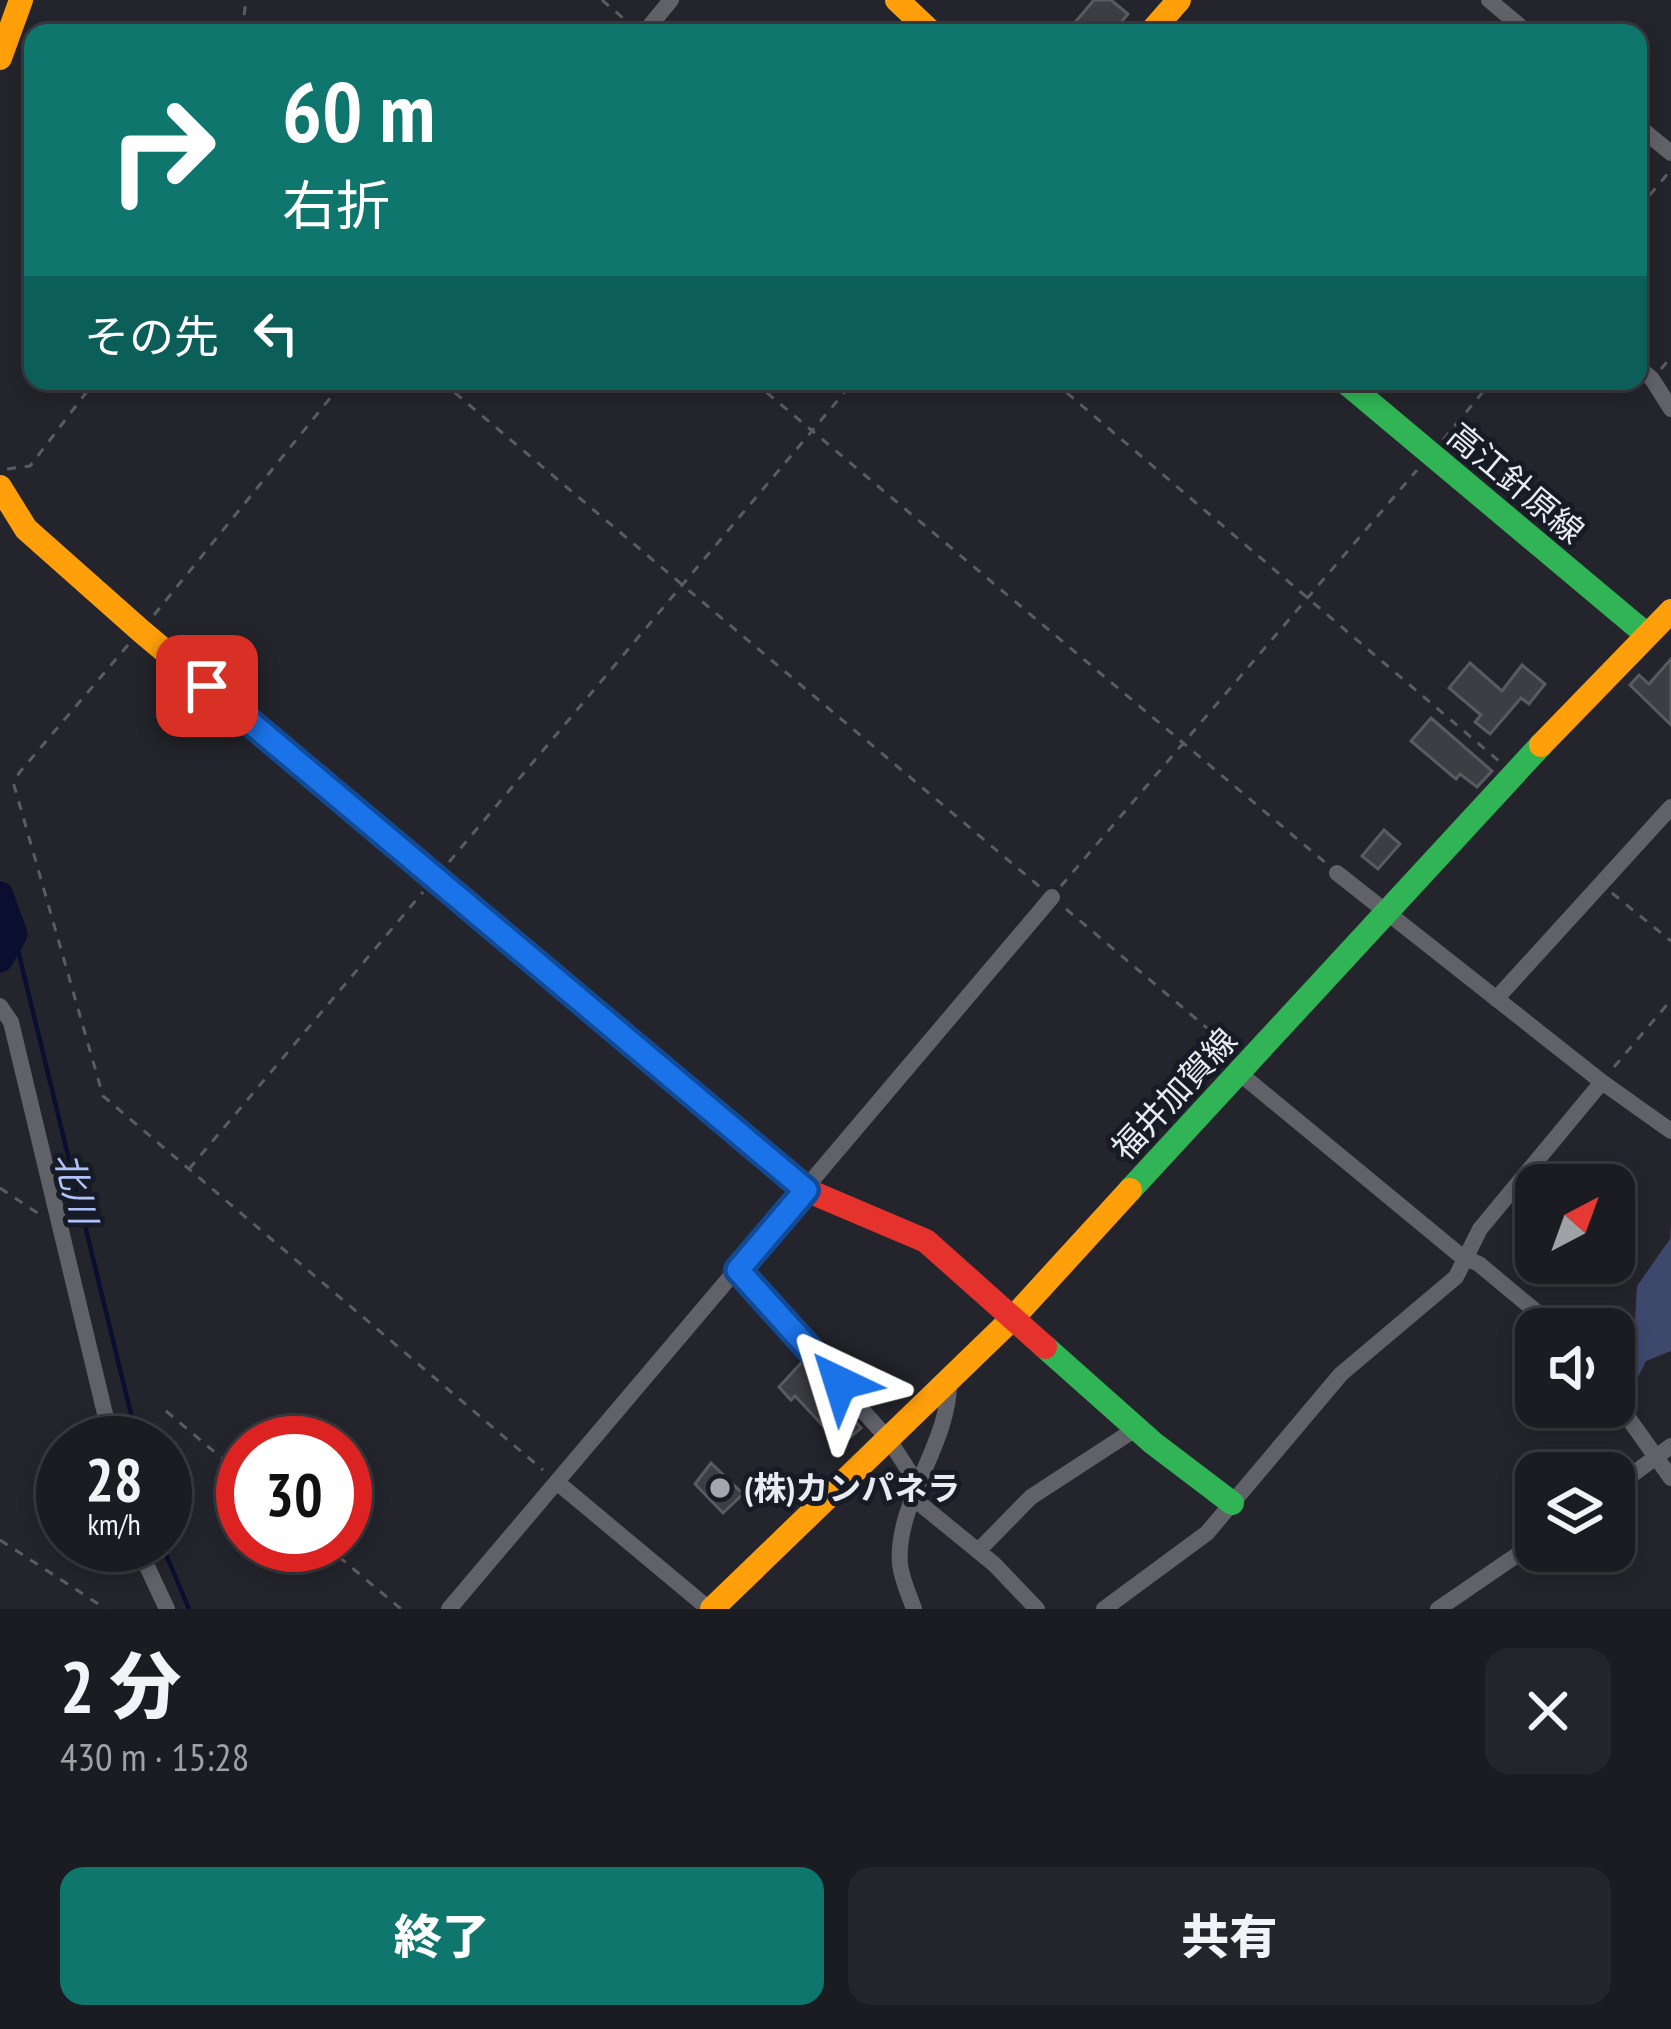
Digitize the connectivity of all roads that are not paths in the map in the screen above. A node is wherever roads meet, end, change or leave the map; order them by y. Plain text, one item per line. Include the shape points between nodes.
1 (20, 0) edge
2 (671, 0) edge
3 (897, 0) edge
4 (1179, 0) edge
5 (1489, 0) edge
6 (650, 24) edge
7 (922, 24) edge
8 (1158, 24) edge
9 (1517, 24) edge
10 (0, 58) edge
11 (1647, 134) edge
12 (1671, 154) edge
13 (1647, 375) edge
14 (1355, 390) edge
15 (1671, 409) edge
16 (0, 487) edge
17 (1671, 611) edge
18 (1646, 634) junction
19 (1671, 807) edge
20 (1337, 873) road end
21 (1052, 896) road end
22 (1385, 914) junction
23 (1496, 999) junction
24 (0, 1006) edge
25 (1243, 1067) junction
26 (1602, 1082) junction
27 (1671, 1131) edge
28 (806, 1190) junction
29 (1466, 1260) junction
30 (738, 1270) junction
31 (1532, 1308) edge
32 (1013, 1318) junction
33 (949, 1382) junction
34 (106, 1416) edge
35 (1137, 1428) junction
36 (1635, 1428) edge
37 (889, 1441) junction
38 (1671, 1445) edge
39 (1657, 1459) junction
40 (1635, 1474) edge
41 (1671, 1478) edge
42 (558, 1483) junction
43 (916, 1491) junction
44 (1232, 1503) junction
45 (978, 1551) junction
46 (1515, 1556) edge
47 (149, 1572) edge
48 (167, 1609) edge
49 (449, 1609) edge
50 (711, 1609) edge
51 (914, 1609) edge
52 (1037, 1609) edge
53 (1104, 1609) edge
54 (1438, 1609) edge

1 - 10 main road
2 - 6 street
3 - 7 main road
4 - 8 main road
5 - 9 street
11 - 12 street
13 - 15 street
14 - 18 main road, 高江針原線
16 - 28 main road via 26,529 141,631
17 - 18 main road, 福井加賀線
18 - 22 main road, 福井加賀線
19 - 23 street
20 - 22 street
21 - 28 street
22 - 23 street
22 - 25 main road, 福井加賀線
23 - 26 street
24 - 34 street via 11,1022
25 - 29 street
25 - 32 main road, 福井加賀線
26 - 27 street
26 - 29 street via 1480,1229
28 - 30 street
28 - 32 main road via 926,1241
29 - 31 street
29 - 44 street via 1341,1374
30 - 37 street
30 - 42 street
32 - 33 main road, 福井加賀線
32 - 35 main road
33 - 37 main road, 福井加賀線
33 - 43 street via 949,1403
35 - 44 main road
35 - 45 street via 1031,1497
36 - 39 street
37 - 43 street
37 - 50 main road, 福井加賀線
38 - 39 street
39 - 40 street
39 - 41 street
42 - 49 street
42 - 50 street
43 - 45 street
43 - 51 street via 899,1557
44 - 53 street via 1207,1533
45 - 52 street
46 - 54 street
47 - 48 street

